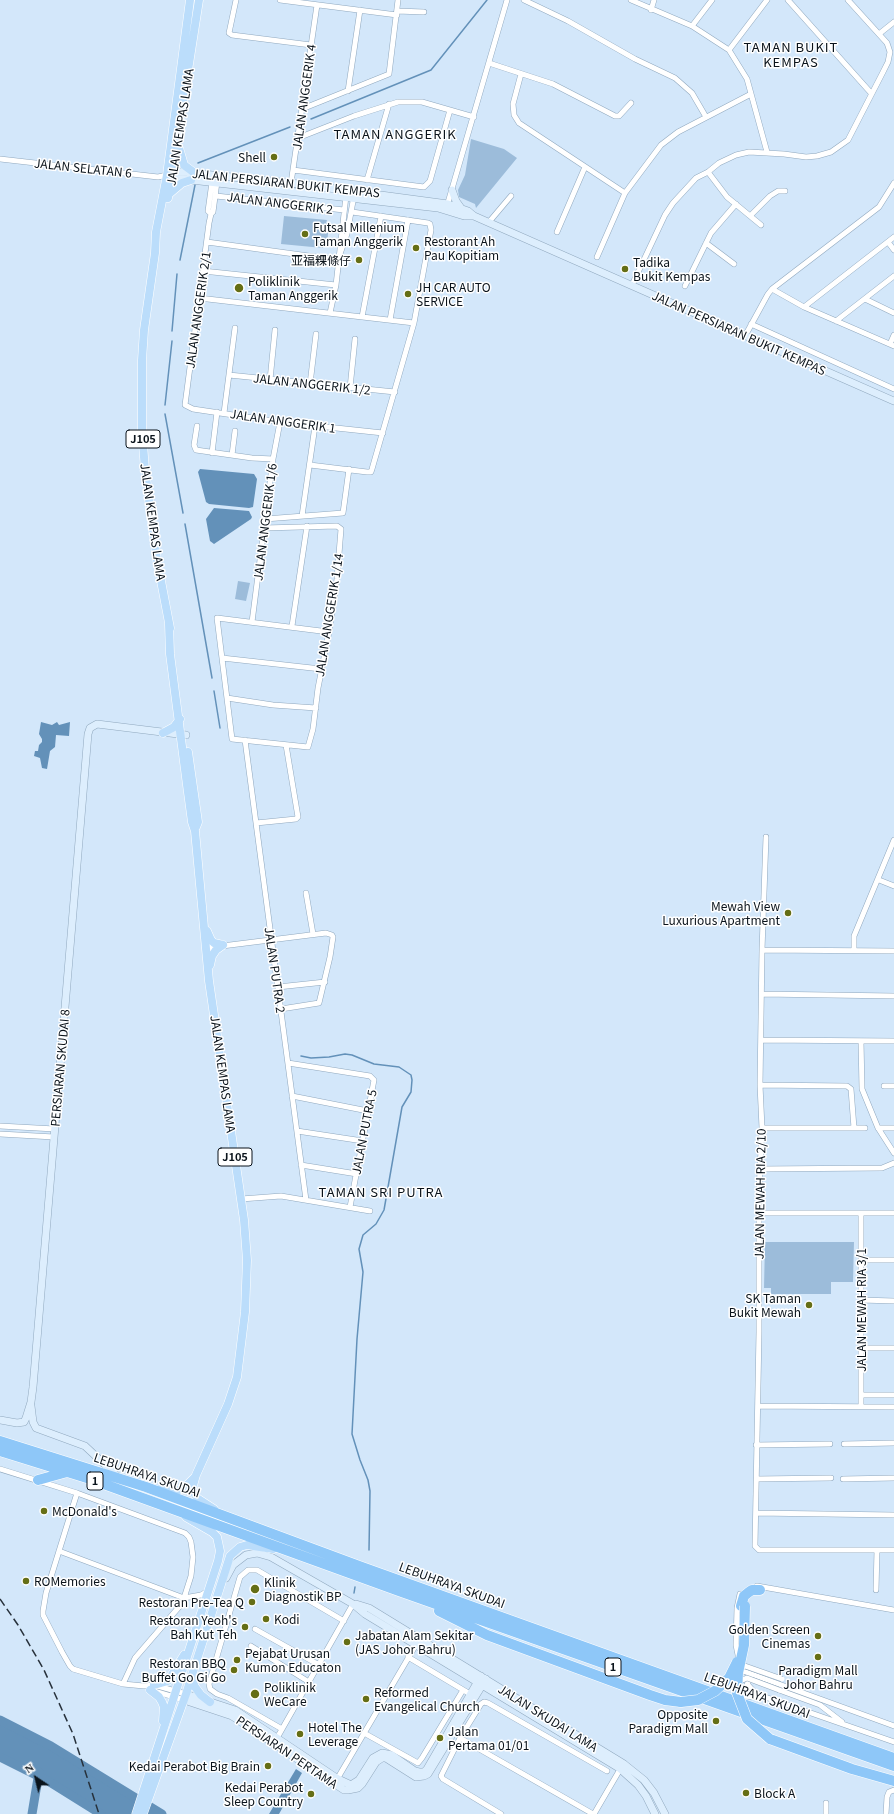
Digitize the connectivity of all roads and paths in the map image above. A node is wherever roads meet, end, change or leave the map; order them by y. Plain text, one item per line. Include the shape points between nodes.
1 (190, 0) edge
2 (199, 0) edge
3 (236, 0) edge
4 (280, 0) edge
5 (398, 0) edge
6 (507, 0) edge
7 (524, 0) edge
8 (631, 0) edge
9 (654, 0) edge
10 (712, 0) edge
11 (767, 0) edge
12 (788, 0) edge
13 (848, 0) edge
14 (538, 2) edge
15 (317, 5) junction
16 (360, 10) junction
17 (650, 10) junction
18 (424, 12) dead end
19 (397, 13) junction
20 (894, 22) edge
21 (692, 26) junction
22 (879, 34) junction
23 (311, 46) junction
24 (729, 50) junction
25 (489, 63) junction
26 (521, 74) junction
27 (348, 91) junction
28 (871, 93) junction
29 (751, 94) junction
30 (631, 103) dead end
31 (389, 104) junction
32 (302, 109) junction
33 (450, 110) junction
34 (474, 117) junction
35 (706, 117) junction
36 (298, 138) junction
37 (178, 143) junction
38 (767, 152) junction
39 (0, 159) edge
40 (586, 167) junction
41 (293, 170) junction
42 (708, 172) junction
43 (171, 175) junction
44 (193, 177) junction
45 (367, 180) junction
46 (215, 182) junction
47 (894, 183) edge
48 (291, 186) junction
49 (452, 190) junction
50 (785, 191) dead end
51 (625, 192) junction
52 (346, 193) junction
53 (169, 194) junction
54 (354, 194) junction
55 (216, 196) junction
56 (511, 196) dead end
57 (736, 204) junction
58 (447, 207) junction
59 (462, 209) junction
60 (344, 210) junction
61 (352, 212) junction
62 (210, 214) junction
63 (381, 216) junction
64 (474, 216) junction
65 (750, 216) junction
66 (408, 220) junction
67 (489, 222) junction
68 (760, 225) dead end
69 (557, 232) dead end
70 (894, 237) edge
71 (207, 242) junction
72 (888, 242) junction
73 (706, 243) junction
74 (894, 250) edge
75 (155, 253) junction
76 (597, 257) dead end
77 (338, 260) junction
78 (734, 264) dead end
79 (203, 271) junction
80 (894, 276) edge
81 (336, 285) junction
82 (632, 285) junction
83 (685, 286) dead end
84 (772, 289) junction
85 (199, 298) junction
86 (865, 299) junction
87 (804, 307) junction
88 (330, 313) junction
89 (894, 313) edge
90 (362, 317) junction
91 (390, 320) junction
92 (836, 322) junction
93 (414, 323) junction
94 (752, 324) junction
95 (235, 328) dead end
96 (275, 330) dead end
97 (316, 334) dead end
98 (894, 335) edge
99 (745, 336) junction
100 (355, 338) dead end
101 (892, 345) edge
102 (229, 375) junction
103 (270, 380) junction
104 (310, 384) junction
105 (350, 388) junction
106 (894, 389) edge
107 (395, 392) junction
108 (894, 401) edge
109 (185, 405) joint
110 (217, 412) junction
111 (224, 413) junction
112 (280, 422) junction
113 (197, 426) dead end
114 (315, 426) junction
115 (235, 431) dead end
116 (383, 433) junction
117 (212, 453) junction
118 (232, 455) junction
119 (273, 459) junction
120 (310, 465) junction
121 (349, 469) junction
122 (302, 516) junction
123 (265, 519) junction
124 (307, 526) junction
125 (264, 528) junction
126 (252, 622) junction
127 (169, 624) junction
128 (292, 626) junction
129 (329, 632) junction
130 (222, 658) junction
131 (321, 669) junction
132 (227, 698) junction
133 (316, 708) junction
134 (180, 719) junction
135 (163, 732) junction
136 (184, 735) junction
137 (245, 740) junction
138 (286, 745) junction
139 (256, 823) junction
140 (766, 836) dead end
141 (894, 840) edge
142 (879, 880) junction
143 (894, 886) edge
144 (306, 893) dead end
145 (202, 903) junction
146 (313, 934) junction
147 (271, 940) junction
148 (223, 946) junction
149 (206, 948) junction
150 (762, 950) junction
151 (854, 950) junction
152 (894, 951) edge
153 (209, 981) junction
154 (326, 982) junction
155 (278, 987) junction
156 (762, 994) junction
157 (894, 996) edge
158 (281, 1009) junction
159 (761, 1040) junction
160 (861, 1041) junction
161 (894, 1041) edge
162 (288, 1063) junction
163 (760, 1085) junction
164 (884, 1086) dead end
165 (894, 1086) edge
166 (292, 1096) junction
167 (368, 1111) junction
168 (0, 1126) edge
169 (762, 1128) junction
170 (854, 1128) junction
171 (865, 1128) dead end
172 (878, 1128) junction
173 (894, 1128) edge
174 (55, 1129) junction
175 (297, 1130) junction
176 (0, 1134) edge
177 (54, 1137) junction
178 (363, 1141) junction
179 (894, 1153) edge
180 (894, 1163) edge
181 (301, 1165) junction
182 (760, 1169) junction
183 (356, 1174) junction
184 (241, 1199) junction
185 (306, 1200) junction
186 (350, 1207) junction
187 (370, 1211) dead end
188 (759, 1213) junction
189 (861, 1213) junction
190 (894, 1213) edge
191 (861, 1260) junction
192 (894, 1260) edge
193 (861, 1300) junction
194 (894, 1301) edge
195 (861, 1348) junction
196 (894, 1348) edge
197 (861, 1395) junction
198 (894, 1395) edge
199 (31, 1402) junction
200 (758, 1406) junction
201 (861, 1406) junction
202 (894, 1407) edge
203 (0, 1420) edge
204 (0, 1441) edge
205 (894, 1443) edge
206 (830, 1444) dead end
207 (844, 1444) dead end
208 (756, 1445) junction
209 (0, 1451) edge
210 (0, 1469) edge
211 (67, 1472) junction
212 (196, 1476) junction
213 (118, 1477) junction
214 (831, 1478) dead end
215 (894, 1478) edge
216 (756, 1479) junction
217 (843, 1479) dead end
218 (38, 1480) junction
219 (146, 1487) junction
220 (77, 1493) junction
221 (166, 1506) junction
222 (756, 1513) junction
223 (223, 1515) junction
224 (894, 1515) edge
225 (877, 1550) junction
226 (894, 1550) edge
227 (60, 1551) junction
228 (304, 1556) junction
229 (876, 1590) dead end
230 (208, 1591) junction
231 (399, 1591) junction
232 (753, 1593) dead end
233 (218, 1594) junction
234 (184, 1598) junction
235 (354, 1604) junction
236 (743, 1606) junction
237 (894, 1610) edge
238 (344, 1620) junction
239 (255, 1629) dead end
240 (418, 1642) junction
241 (191, 1644) junction
242 (250, 1646) dead end
243 (408, 1657) junction
244 (319, 1665) junction
245 (739, 1668) junction
246 (192, 1674) junction
247 (751, 1674) junction
248 (481, 1680) junction
249 (309, 1682) junction
250 (124, 1684) junction
251 (736, 1685) junction
252 (748, 1685) junction
253 (149, 1687) junction
254 (794, 1689) junction
255 (463, 1690) junction
256 (175, 1694) junction
257 (470, 1694) junction
258 (724, 1696) junction
259 (739, 1696) junction
260 (185, 1697) junction
261 (765, 1697) junction
262 (210, 1702) junction
263 (845, 1724) junction
264 (894, 1726) edge
265 (282, 1729) junction
266 (364, 1733) junction
267 (277, 1738) junction
268 (460, 1738) junction
269 (894, 1742) edge
270 (158, 1746) junction
271 (894, 1758) edge
272 (622, 1766) junction
273 (894, 1766) edge
274 (315, 1767) junction
275 (607, 1770) dead end
276 (336, 1781) junction
277 (894, 1781) edge
278 (894, 1790) edge
279 (146, 1796) junction
280 (826, 1803) dead end
281 (136, 1814) edge
282 (143, 1814) edge
283 (501, 1814) edge
284 (594, 1814) edge
285 (655, 1814) edge
286 (664, 1814) edge
287 (826, 1814) edge
288 (886, 1814) edge

1 - 43 main road, JALAN KEMPAS LAMA / J105
2 - 37 main road, JALAN KEMPAS LAMA / J105
3 - 23 street via 229,33 232,35
4 - 15 street
5 - 19 street
6 - 25 street
7 - 14 street
8 - 17 street
9 - 17 street
10 - 21 street
11 - 24 street
12 - 28 street
13 - 22 street
14 - 35 street via 635,59 675,78 692,94
15 - 16 street
15 - 23 street, JALAN ANGGERIK 4
16 - 19 street
16 - 27 street
17 - 21 street
18 - 19 street
19 - 27 street via 389,74
20 - 22 street
21 - 24 street
22 - 28 street via 887,43 890,52 888,62
23 - 32 street, JALAN ANGGERIK 4
24 - 29 street via 747,79
25 - 26 street
25 - 34 street
26 - 30 street via 553,84 615,116 619,116
26 - 40 street via 513,104 514,115 519,123
27 - 32 street
28 - 38 street via 848,140 831,152 806,157
29 - 35 street
29 - 38 street
31 - 33 street via 422,102
31 - 36 street
31 - 45 street
32 - 36 street, JALAN ANGGERIK 4
33 - 34 street
33 - 45 street via 428,185 421,187
34 - 49 street
35 - 51 street via 670,137 661,145
36 - 41 street, JALAN ANGGERIK 4
37 - 43 main road, JALAN KEMPAS LAMA / J105
37 - 44 main road via 184,165
38 - 42 street via 736,155
39 - 43 street, JALAN SELATAN 6 via 158,177
40 - 51 street
40 - 69 street
41 - 45 street
41 - 48 street, JALAN ANGGERIK 4
42 - 57 street via 720,189
42 - 82 street via 696,178 673,203
43 - 44 street, JALAN PERSIARAN BUKIT KEMPAS
43 - 53 main road, JALAN KEMPAS LAMA / J105
43 - 75 main road, JALAN KEMPAS LAMA / J105 via 156,232
44 - 46 street, JALAN PERSIARAN BUKIT KEMPAS
44 - 48 street, JALAN PERSIARAN BUKIT KEMPAS
44 - 53 main road
46 - 48 street, JALAN PERSIARAN BUKIT KEMPAS
46 - 55 street, JALAN ANGGERIK 2/1
46 - 62 street, JALAN ANGGERIK 2/1 via 208,211
47 - 84 street via 879,207
48 - 52 street, JALAN PERSIARAN BUKIT KEMPAS
49 - 58 street
49 - 59 street
50 - 65 street via 778,191 770,196
51 - 76 street
52 - 54 street, JALAN PERSIARAN BUKIT KEMPAS
52 - 60 street
53 - 75 main road, JALAN KEMPAS LAMA / J105
54 - 58 street, JALAN PERSIARAN BUKIT KEMPAS
54 - 61 street
55 - 60 street, JALAN ANGGERIK 2
55 - 62 street, JALAN ANGGERIK 2/1 via 213,212
56 - 67 street
57 - 65 street
57 - 73 street via 711,233
58 - 59 street, JALAN PERSIARAN BUKIT KEMPAS
58 - 64 street, JALAN PERSIARAN BUKIT KEMPAS via 464,216
59 - 64 street, JALAN PERSIARAN BUKIT KEMPAS
60 - 77 street
61 - 63 street
61 - 77 street
62 - 71 street, JALAN ANGGERIK 2/1
63 - 66 street
63 - 90 street
64 - 67 street, JALAN PERSIARAN BUKIT KEMPAS
65 - 68 street
66 - 91 street
66 - 93 street via 428,223 431,230
67 - 82 street, JALAN PERSIARAN BUKIT KEMPAS
70 - 72 street
71 - 77 street
71 - 79 street, JALAN ANGGERIK 2/1
72 - 74 street
72 - 87 street
73 - 78 street
73 - 83 street
75 - 127 main road, JALAN KEMPAS LAMA / J105 via 144,330 142,431 155,548
77 - 81 street
79 - 81 street
79 - 85 street, JALAN ANGGERIK 2/1
80 - 86 street
81 - 88 street
82 - 99 street, JALAN PERSIARAN BUKIT KEMPAS
84 - 87 street
84 - 94 street
85 - 88 street
85 - 109 street, JALAN ANGGERIK 2/1
86 - 89 street
86 - 92 street
87 - 92 street
88 - 90 street
90 - 91 street
91 - 93 street
92 - 101 street
93 - 107 street
94 - 99 street
94 - 106 street
95 - 102 street
96 - 103 street
97 - 104 street
98 - 101 street
99 - 108 street, JALAN PERSIARAN BUKIT KEMPAS
100 - 105 street
102 - 103 street, JALAN ANGGERIK 1/2
102 - 111 street
103 - 104 street, JALAN ANGGERIK 1/2
104 - 105 street, JALAN ANGGERIK 1/2
105 - 107 street, JALAN ANGGERIK 1/2
107 - 116 street
109 - 110 street, JALAN ANGGERIK 1 via 193,409
110 - 111 street, JALAN ANGGERIK 1
110 - 117 street
111 - 112 street, JALAN ANGGERIK 1
112 - 114 street, JALAN ANGGERIK 1
112 - 119 street, JALAN ANGGERIK 1/6
113 - 117 street via 194,445 196,450
114 - 116 street, JALAN ANGGERIK 1
114 - 120 street
115 - 118 street
116 - 121 street via 371,472
117 - 118 street
118 - 119 street
119 - 123 street, JALAN ANGGERIK 1/6
120 - 121 street
120 - 122 street
121 - 122 street via 344,511 339,514
122 - 123 street
123 - 125 street, JALAN ANGGERIK 1/6
124 - 125 street
124 - 128 street
124 - 129 street, JALAN ANGGERIK 1/14 via 337,526 341,529
125 - 126 street, JALAN ANGGERIK 1/6
126 - 128 street
126 - 130 street via 217,618
127 - 134 main road, JALAN KEMPAS LAMA / J105 via 170,654
127 - 136 main road, JALAN KEMPAS LAMA / J105
128 - 129 street
129 - 131 street, JALAN ANGGERIK 1/14
130 - 131 street
130 - 132 street
131 - 133 street, JALAN ANGGERIK 1/14
132 - 133 street
132 - 137 street via 232,739
133 - 138 street, JALAN ANGGERIK 1/14 via 309,745
134 - 135 main road via 174,727
134 - 136 main road, JALAN KEMPAS LAMA / J105
135 - 136 street
135 - 174 street, PERSIARAN SKUDAI 8 via 97,724 90,728 88,734
136 - 145 main road, JALAN KEMPAS LAMA / J105 via 198,822 195,831
137 - 138 street
137 - 139 street, JALAN PUTRA 2
138 - 139 street via 298,817
139 - 147 street, JALAN PUTRA 2
140 - 150 street, JALAN MEWAH RIA 2/10
141 - 142 street
142 - 143 street
142 - 151 street via 854,936
144 - 146 street
145 - 148 main road via 208,936 214,943
145 - 149 main road, JALAN KEMPAS LAMA / J105
146 - 147 street
146 - 154 street via 326,933 332,934 333,937
147 - 148 street
147 - 155 street, JALAN PUTRA 2
148 - 149 street
148 - 153 main road via 212,956
149 - 153 main road, JALAN KEMPAS LAMA / J105
150 - 151 street
150 - 156 street, JALAN MEWAH RIA 2/10
151 - 152 street
153 - 184 main road, JALAN KEMPAS LAMA / J105
154 - 155 street
154 - 158 street via 318,1004
155 - 158 street, JALAN PUTRA 2
156 - 157 street
156 - 159 street, JALAN MEWAH RIA 2/10
158 - 162 street, JALAN PUTRA 2
159 - 160 street
159 - 163 street, JALAN MEWAH RIA 2/10
160 - 161 street
160 - 172 street via 862,1089
162 - 166 street, JALAN PUTRA 2
162 - 167 street, JALAN PUTRA 5 via 372,1078
163 - 169 street, JALAN MEWAH RIA 2/10
163 - 170 street via 847,1086 851,1089
164 - 165 street
166 - 167 street
166 - 175 street, JALAN PUTRA 2
167 - 178 street, JALAN PUTRA 5
168 - 174 street
169 - 170 street
169 - 182 street, JALAN MEWAH RIA 2/10
170 - 171 street
172 - 173 street
172 - 179 street
174 - 177 street, PERSIARAN SKUDAI 8
175 - 178 street
175 - 181 street, JALAN PUTRA 2
176 - 177 street
177 - 199 street, PERSIARAN SKUDAI 8
178 - 183 street, JALAN PUTRA 5
180 - 182 street via 882,1168
181 - 183 street
181 - 185 street, JALAN PUTRA 2
182 - 188 street, JALAN MEWAH RIA 2/10
183 - 186 street, JALAN PUTRA 5
184 - 185 street via 281,1196
184 - 212 main road, JALAN KEMPAS LAMA / J105 via 247,1260 245,1312 237,1377 228,1404
185 - 186 street
186 - 187 street
188 - 189 street
188 - 200 street, JALAN MEWAH RIA 2/10
189 - 190 street
189 - 191 street, JALAN MEWAH RIA 3/1
191 - 192 street
191 - 193 street, JALAN MEWAH RIA 3/1
193 - 194 street
193 - 195 street, JALAN MEWAH RIA 3/1
195 - 196 street
195 - 197 street, JALAN MEWAH RIA 3/1
197 - 198 street
197 - 201 street, JALAN MEWAH RIA 3/1
199 - 203 street via 24,1422
199 - 213 street via 36,1428 85,1446
200 - 201 street
200 - 208 street, JALAN MEWAH RIA 2/10
201 - 202 street
204 - 213 highway, LEBUHRAYA SKUDAI / 1
205 - 207 street
206 - 208 street
208 - 216 street, JALAN MEWAH RIA 2/10
209 - 211 highway, LEBUHRAYA SKUDAI / 1
210 - 218 street
211 - 218 highway
211 - 221 highway, LEBUHRAYA SKUDAI / 1
212 - 219 main road, JALAN KEMPAS LAMA / J105 via 188,1484 174,1491
212 - 223 main road, JALAN KEMPAS LAMA / J105 via 192,1489 194,1495
213 - 219 highway, LEBUHRAYA SKUDAI / 1
214 - 216 street
215 - 217 street
216 - 222 street, JALAN MEWAH RIA 2/10
218 - 220 street
219 - 223 highway, LEBUHRAYA SKUDAI / 1
220 - 227 street
220 - 234 street via 185,1533 192,1542 193,1557 191,1576
221 - 228 highway, LEBUHRAYA SKUDAI / 1
221 - 230 main road via 217,1537 220,1551
222 - 224 street
222 - 225 street, JALAN MEWAH RIA 2/10 via 755,1546 759,1550
223 - 258 highway, LEBUHRAYA SKUDAI / 1
225 - 226 street
225 - 229 street
227 - 234 street
227 - 250 street via 46,1593 43,1615 73,1669
228 - 231 highway, LEBUHRAYA SKUDAI / 1
228 - 233 main road via 254,1545 240,1547 230,1556
230 - 234 street
230 - 241 main road
231 - 236 highway, bridge via 487,1635 665,1700 681,1702 690,1702 706,1696 722,1686 733,1671 740,1650
231 - 273 highway, LEBUHRAYA SKUDAI / 1
232 - 236 highway via 760,1590 752,1590 744,1596
233 - 235 street, JALAN SKUDAI LAMA via 237,1561 246,1555 257,1553 271,1557
233 - 246 main road
234 - 250 street via 135,1658
235 - 238 street
235 - 240 street, JALAN SKUDAI LAMA via 366,1614
236 - 245 highway, bridge via 744,1645
237 - 247 street via 762,1586 749,1587 740,1594 738,1600 736,1644 741,1668
238 - 244 street
238 - 265 street via 257,1570 248,1570 240,1577 209,1684 210,1689
239 - 244 street
240 - 243 street
240 - 248 street, JALAN SKUDAI LAMA
241 - 253 main road via 168,1681
241 - 256 main road
242 - 249 street
243 - 255 street
243 - 266 street
244 - 249 street
245 - 251 highway, bridge
245 - 254 street, bridge via 745,1666 782,1679
246 - 260 main road
246 - 262 main road via 195,1687
247 - 252 street
247 - 254 street
248 - 257 street, PERSIARAN PERTAMA
248 - 272 street, JALAN SKUDAI LAMA
248 - 276 street, PERSIARAN PERTAMA via 428,1774 416,1777 382,1758 376,1762 358,1788 344,1790
249 - 265 street
250 - 253 street
251 - 263 street, bridge via 747,1678 820,1705
251 - 277 highway, bridge via 739,1702 747,1719 770,1739 852,1769
252 - 259 street
252 - 261 street via 754,1692
253 - 256 street
253 - 270 main road via 159,1697 164,1708
254 - 264 street
255 - 257 street
255 - 266 street via 418,1763
256 - 260 street
256 - 270 main road
257 - 276 street, PERSIARAN PERTAMA via 424,1772 415,1771 392,1755 382,1753 372,1758 355,1784
258 - 259 street
258 - 271 highway, LEBUHRAYA SKUDAI / 1
259 - 261 street
260 - 262 street, PERSIARAN PERTAMA
260 - 274 street, PERSIARAN PERTAMA via 232,1716
260 - 279 main road
261 - 263 street
262 - 267 street, PERSIARAN PERTAMA via 235,1710
263 - 269 street
265 - 267 street
266 - 276 street
267 - 274 street, PERSIARAN PERTAMA
268 - 275 street via 484,1702
268 - 283 street via 441,1776
268 - 284 street
270 - 279 main road
272 - 284 street
272 - 285 street, JALAN SKUDAI LAMA via 638,1785
272 - 286 street, JALAN SKUDAI LAMA via 644,1780 654,1793
274 - 276 street, PERSIARAN PERTAMA
278 - 288 street via 889,1792 887,1797
279 - 281 main road
279 - 282 main road
280 - 287 street

